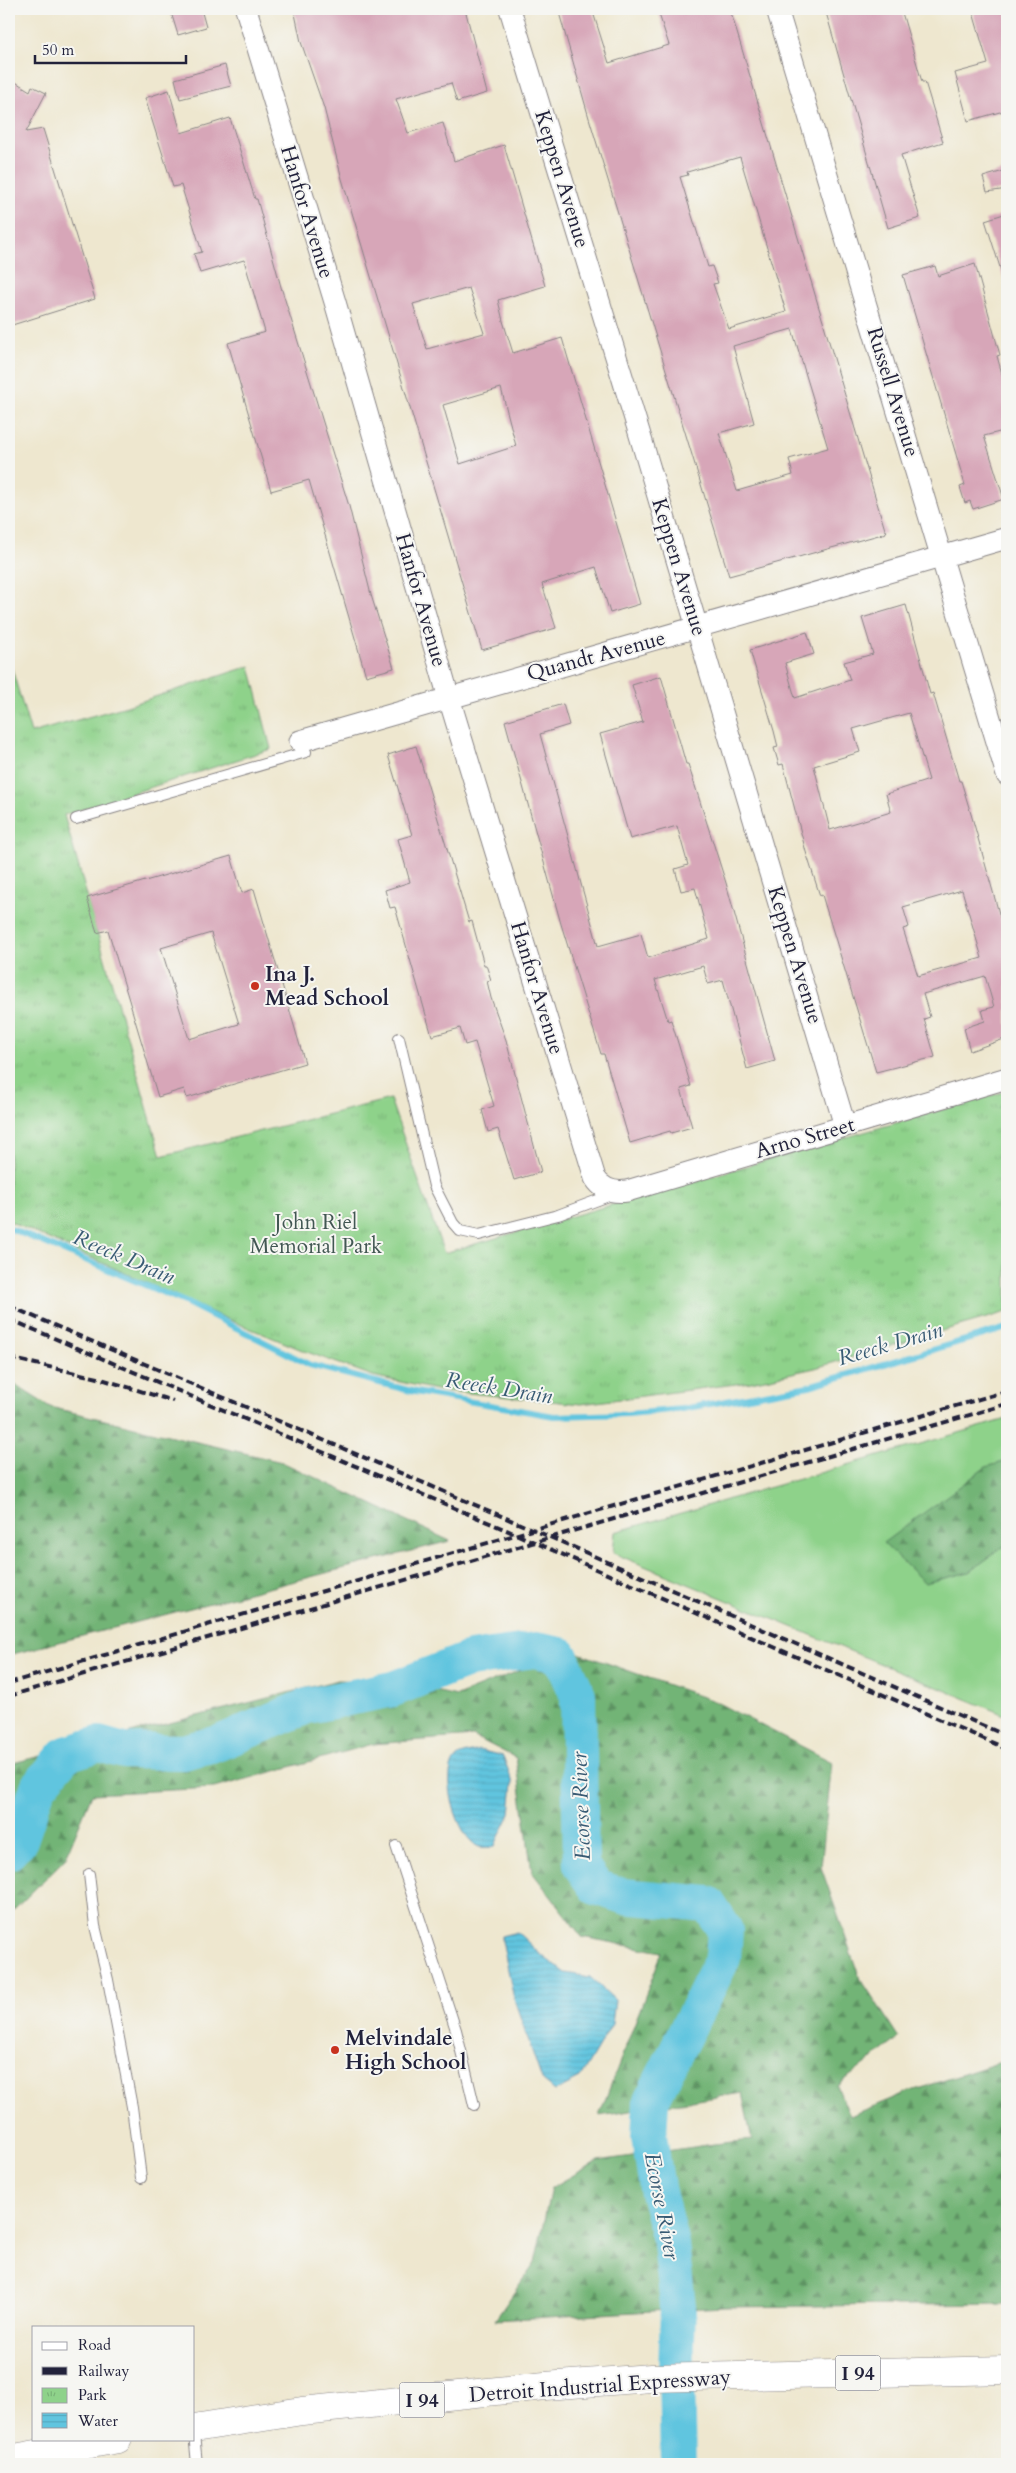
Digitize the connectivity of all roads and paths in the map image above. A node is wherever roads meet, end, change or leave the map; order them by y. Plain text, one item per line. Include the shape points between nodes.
1 (246, 9) edge
2 (510, 9) edge
3 (777, 9) edge
4 (1007, 538) edge
5 (942, 557) junction
6 (697, 628) junction
7 (449, 698) junction
8 (303, 747) joint
9 (1007, 775) edge
10 (76, 819) dead end
11 (399, 1038) dead end
12 (1007, 1078) edge
13 (845, 1126) junction
14 (612, 1190) junction
15 (396, 1846) dead end
16 (89, 1874) dead end
17 (474, 2105) dead end
18 (141, 2178) dead end
19 (1007, 2370) edge
20 (195, 2428) edge
21 (113, 2440) edge
22 (195, 2440) edge
23 (9, 2459) edge
24 (197, 2464) edge

1 - 7 street, Hanfor Avenue via 335,302
2 - 6 street, Keppen Avenue
3 - 5 street, Russell Avenue
4 - 5 street, Quandt Avenue
5 - 6 street, Quandt Avenue
5 - 9 street, Russell Avenue
6 - 7 street, Quandt Avenue
6 - 13 street, Keppen Avenue
7 - 8 street, Quandt Avenue
7 - 14 street, Hanfor Avenue via 595,1178
8 - 10 lane
11 - 14 lane via 434,1186 460,1231 479,1235 558,1215
12 - 13 street, Arno Street
13 - 14 street, Arno Street
15 - 17 lane via 456,2030
16 - 18 lane via 95,1926 132,2107
19 - 20 highway, Detroit Industrial Expressway / I 94 via 651,2378 302,2411
21 - 23 highway
22 - 24 lane

